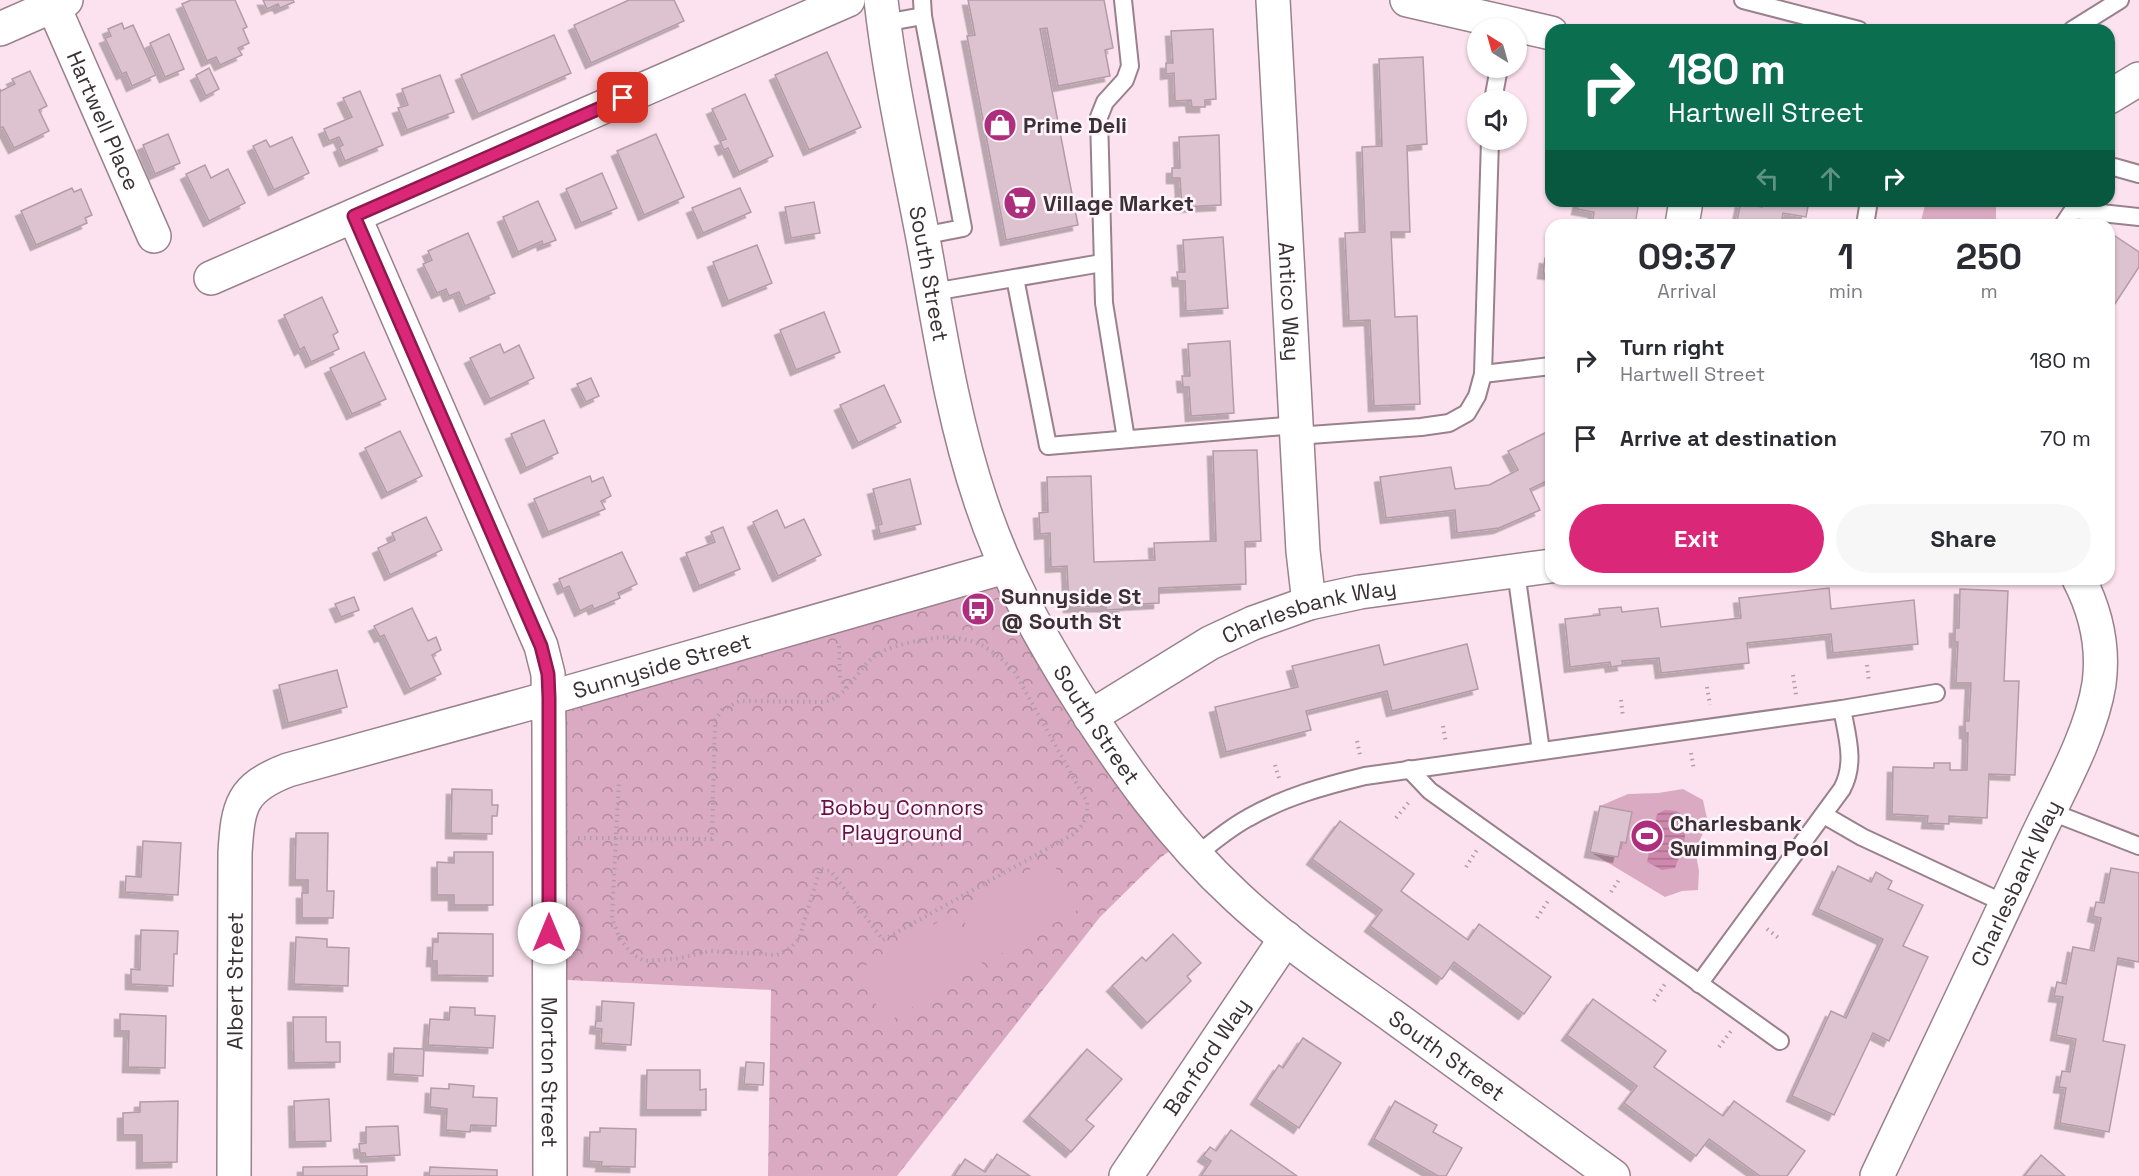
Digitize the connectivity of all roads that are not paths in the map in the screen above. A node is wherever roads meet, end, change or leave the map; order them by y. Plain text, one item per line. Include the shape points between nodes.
1 (848, 0) edge
2 (1123, 0) edge
3 (1273, 0) edge
4 (1407, 0) edge
5 (1743, 0) edge
6 (2120, 0) edge
7 (59, 3) edge
8 (923, 8) edge
9 (882, 12) edge
10 (1494, 17) edge
11 (1836, 24) edge
12 (2082, 24) edge
13 (0, 29) edge
14 (1545, 31) edge
15 (2139, 79) edge
16 (2115, 93) edge
17 (1490, 150) edge
18 (2115, 167) edge
19 (2139, 174) edge
20 (354, 216) junction
21 (2139, 217) edge
22 (2067, 219) edge
23 (154, 236) dead end
24 (922, 236) junction
25 (1102, 263) junction
26 (211, 278) dead end
27 (1015, 278) junction
28 (933, 292) junction
29 (1545, 367) edge
30 (1483, 374) junction
31 (1296, 430) junction
32 (1126, 439) junction
33 (1005, 567) junction
34 (1545, 567) edge
35 (1516, 572) junction
36 (2082, 585) edge
37 (1309, 603) junction
38 (1936, 693) dead end
39 (549, 698) junction
40 (1842, 709) junction
41 (1090, 717) junction
42 (1541, 751) junction
43 (1408, 769) junction
44 (253, 789) joint
45 (2049, 811) junction
46 (1824, 814) junction
47 (2139, 846) edge
48 (1195, 856) junction
49 (2006, 904) junction
50 (1286, 938) junction
51 (1699, 984) junction
52 (1780, 1041) dead end
53 (234, 1176) edge
54 (550, 1176) edge
55 (1126, 1176) edge
56 (1613, 1176) edge
57 (1877, 1176) edge

1 - 20 street
2 - 25 lane via 1130,66 1099,117
3 - 31 street, Antico Way
4 - 10 street
5 - 11 lane
6 - 12 lane
7 - 13 street
7 - 23 street, Hartwell Place
8 - 9 lane
8 - 24 lane via 963,228
9 - 24 street, South Street
10 - 14 street
15 - 16 street
17 - 30 lane
18 - 19 lane
20 - 26 street
20 - 39 street, Morton Street via 541,646
21 - 22 lane via 2073,210
24 - 28 street, South Street
25 - 27 lane
25 - 32 lane via 1104,303
27 - 28 lane
27 - 32 lane via 1048,446
28 - 33 street, South Street via 968,461
29 - 30 lane
30 - 31 lane via 1477,396 1467,412 1449,423
31 - 32 lane
31 - 37 street, Antico Way
33 - 39 street, Sunnyside Street
33 - 41 street, South Street
34 - 35 street, Charlesbank Way
35 - 37 street, Charlesbank Way via 1360,592
35 - 42 lane
36 - 45 street, Charlesbank Way via 2099,633 2099,684 2092,712
37 - 41 street, Charlesbank Way via 1210,643
38 - 40 lane
39 - 44 street, Sunnyside Street via 288,770
39 - 54 street, Morton Street
40 - 42 lane
40 - 46 lane via 1850,767 1842,789
41 - 48 street, South Street via 1149,801
42 - 43 lane
43 - 48 lane via 1296,795 1246,819
43 - 51 lane via 1430,791
44 - 53 street, Albert Street via 237,816 235,853
45 - 47 lane
45 - 49 street, Charlesbank Way
46 - 49 lane via 1862,837
46 - 51 lane
48 - 50 street, South Street
49 - 57 street, Charlesbank Way
50 - 55 street, Banford Way
50 - 56 street, South Street
51 - 52 lane

